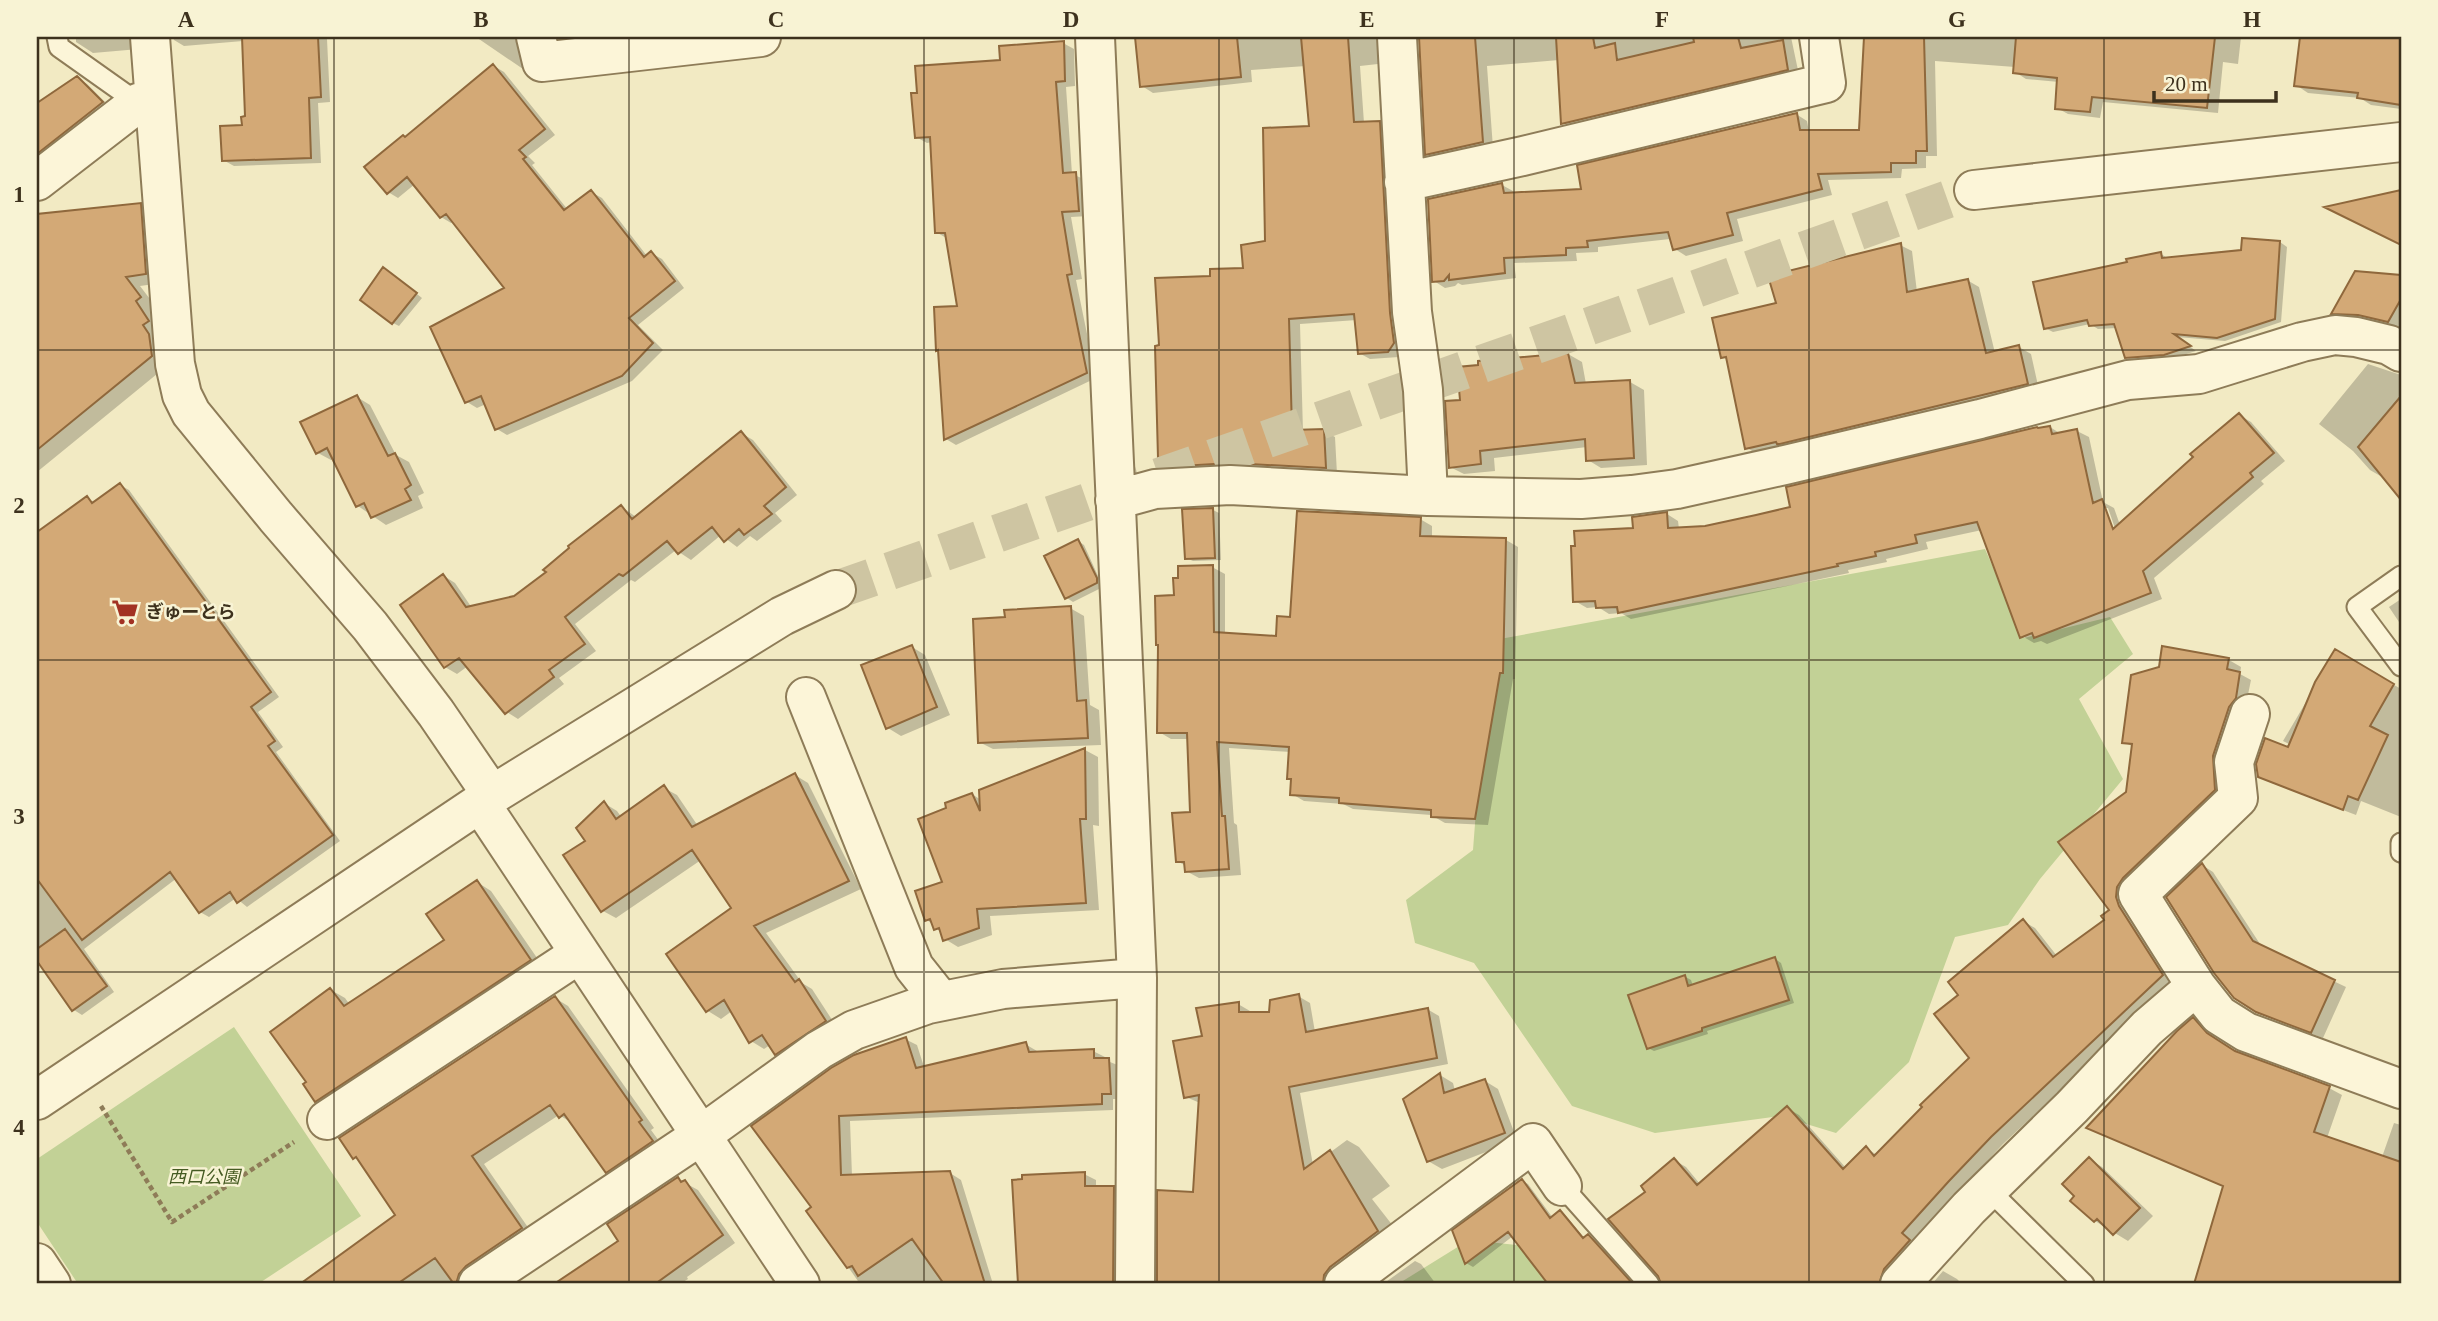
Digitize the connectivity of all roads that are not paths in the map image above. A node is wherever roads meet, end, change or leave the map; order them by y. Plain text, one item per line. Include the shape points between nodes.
1 (57, 37) edge
2 (150, 37) edge
3 (536, 37) edge
4 (761, 37) edge
5 (1095, 37) edge
6 (1397, 37) edge
7 (1819, 37) edge
8 (146, 100) junction
9 (2401, 142) edge
10 (37, 181) edge
11 (1405, 182) junction
12 (1973, 190) tunnel mouth
13 (2401, 352) edge
14 (1428, 496) junction
15 (1115, 500) junction
16 (2401, 576) edge
17 (836, 590) tunnel mouth
18 (2401, 666) edge
19 (806, 696) dead end
20 (2250, 714) dead end
21 (486, 799) junction
22 (2401, 843) edge
23 (2401, 852) edge
24 (579, 954) junction
25 (1137, 978) junction
26 (2196, 986) junction
27 (941, 1001) junction
28 (2401, 1089) edge
29 (37, 1100) edge
30 (327, 1120) road end
31 (700, 1136) junction
32 (1562, 1186) joint
33 (1988, 1189) junction
34 (37, 1263) edge
35 (51, 1284) edge
36 (478, 1284) edge
37 (800, 1284) edge
38 (1135, 1284) edge
39 (1344, 1284) edge
40 (1649, 1284) edge
41 (1900, 1284) edge
42 (2084, 1284) edge

1 - 8 lane via 59,47
2 - 8 street
3 - 4 street via 542,62
5 - 15 street
6 - 11 street
7 - 11 street via 1826,83
8 - 10 street
8 - 21 street via 182,395 209,435 370,626 436,713
9 - 12 street
11 - 14 street
13 - 14 street via 2389,345 2335,335 2199,374 2128,380 1677,489 1581,499
14 - 15 street via 1230,485 1155,489
15 - 25 street
16 - 18 lane via 2357,607
17 - 21 street via 782,616
19 - 27 street via 914,967
20 - 26 street via 2234,762 2238,798 2138,894
21 - 24 street
21 - 29 street
22 - 23 lane
24 - 30 street
24 - 31 street
25 - 27 street via 1003,989
25 - 38 street
26 - 28 street via 2219,1015 2246,1032
26 - 33 street via 2147,1028
27 - 31 street via 854,1030
31 - 36 street
31 - 37 street
32 - 39 street via 1533,1143
32 - 40 lane
33 - 41 street
33 - 42 lane
34 - 35 street

